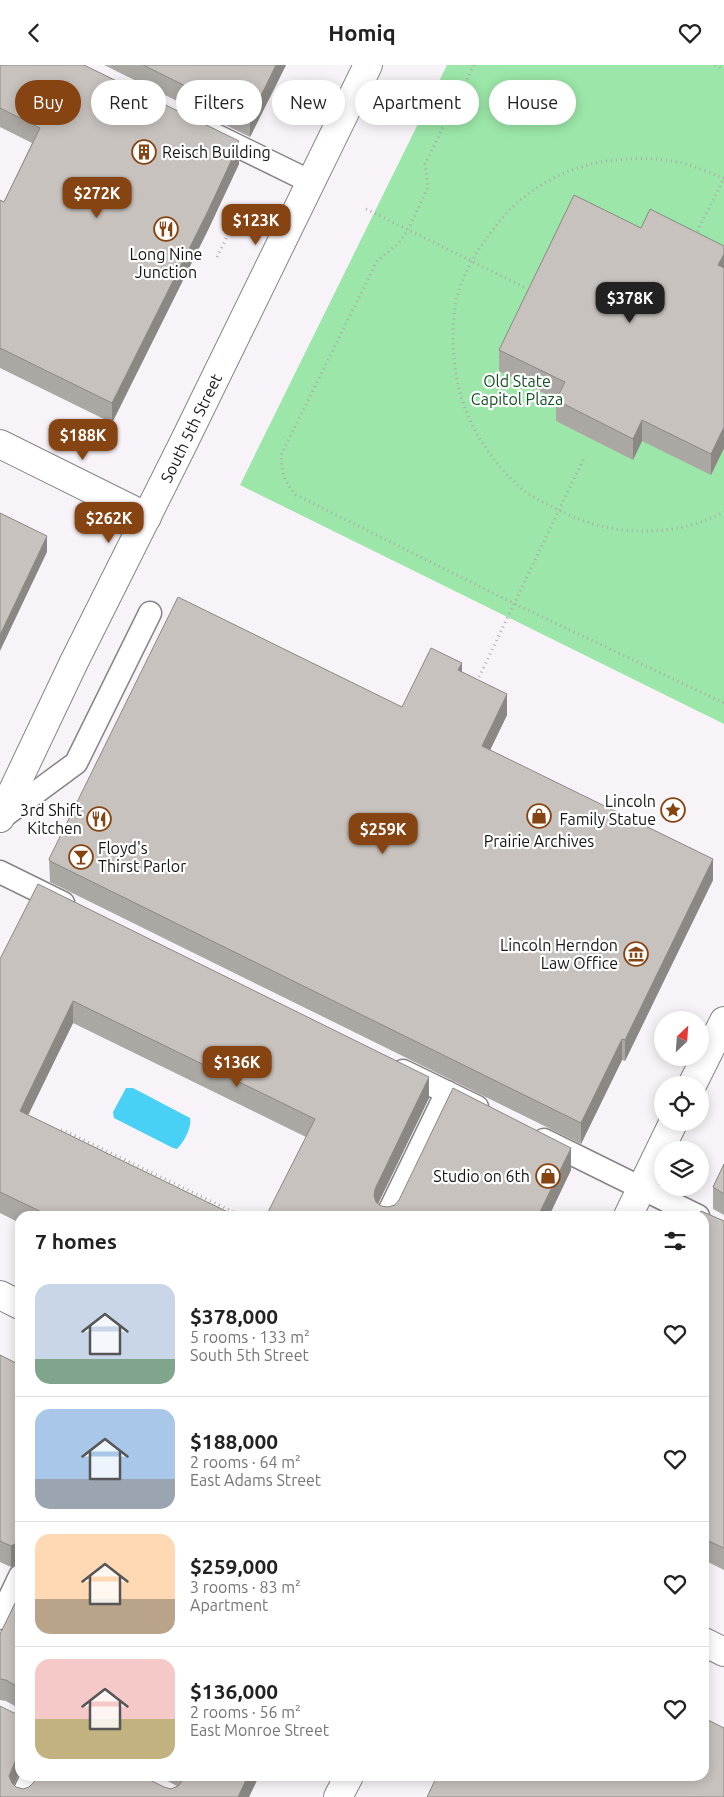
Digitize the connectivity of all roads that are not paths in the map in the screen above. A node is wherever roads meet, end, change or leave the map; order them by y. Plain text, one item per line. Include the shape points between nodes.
1 (368, 65) edge
2 (194, 125) edge
3 (311, 182) junction
4 (0, 444) edge
5 (147, 517) junction
6 (150, 613) dead end
7 (0, 818) edge
8 (0, 872) edge
9 (79, 911) edge
10 (724, 1021) edge
11 (381, 1059) edge
12 (696, 1076) edge
13 (447, 1092) junction
14 (498, 1117) edge
15 (523, 1130) edge
16 (669, 1131) edge
17 (642, 1188) junction
18 (389, 1211) edge
19 (630, 1211) edge
20 (688, 1211) edge
21 (0, 1295) edge
22 (15, 1302) edge
23 (15, 1586) edge
24 (0, 1618) edge
25 (709, 1644) edge
26 (724, 1652) edge
27 (30, 1781) edge
28 (346, 1781) edge
29 (22, 1797) edge
30 (338, 1797) edge

1 - 3 main road, South 5th Street
2 - 3 lane
3 - 5 main road, South 5th Street
4 - 5 main road
5 - 7 main road, South 5th Street
6 - 7 lane via 76,763
8 - 9 lane
10 - 12 main road
11 - 13 lane
13 - 14 lane
13 - 18 lane
15 - 17 lane
16 - 17 main road
17 - 19 main road
17 - 20 lane
21 - 22 main road
23 - 24 lane
25 - 26 main road
27 - 29 lane
28 - 30 main road

